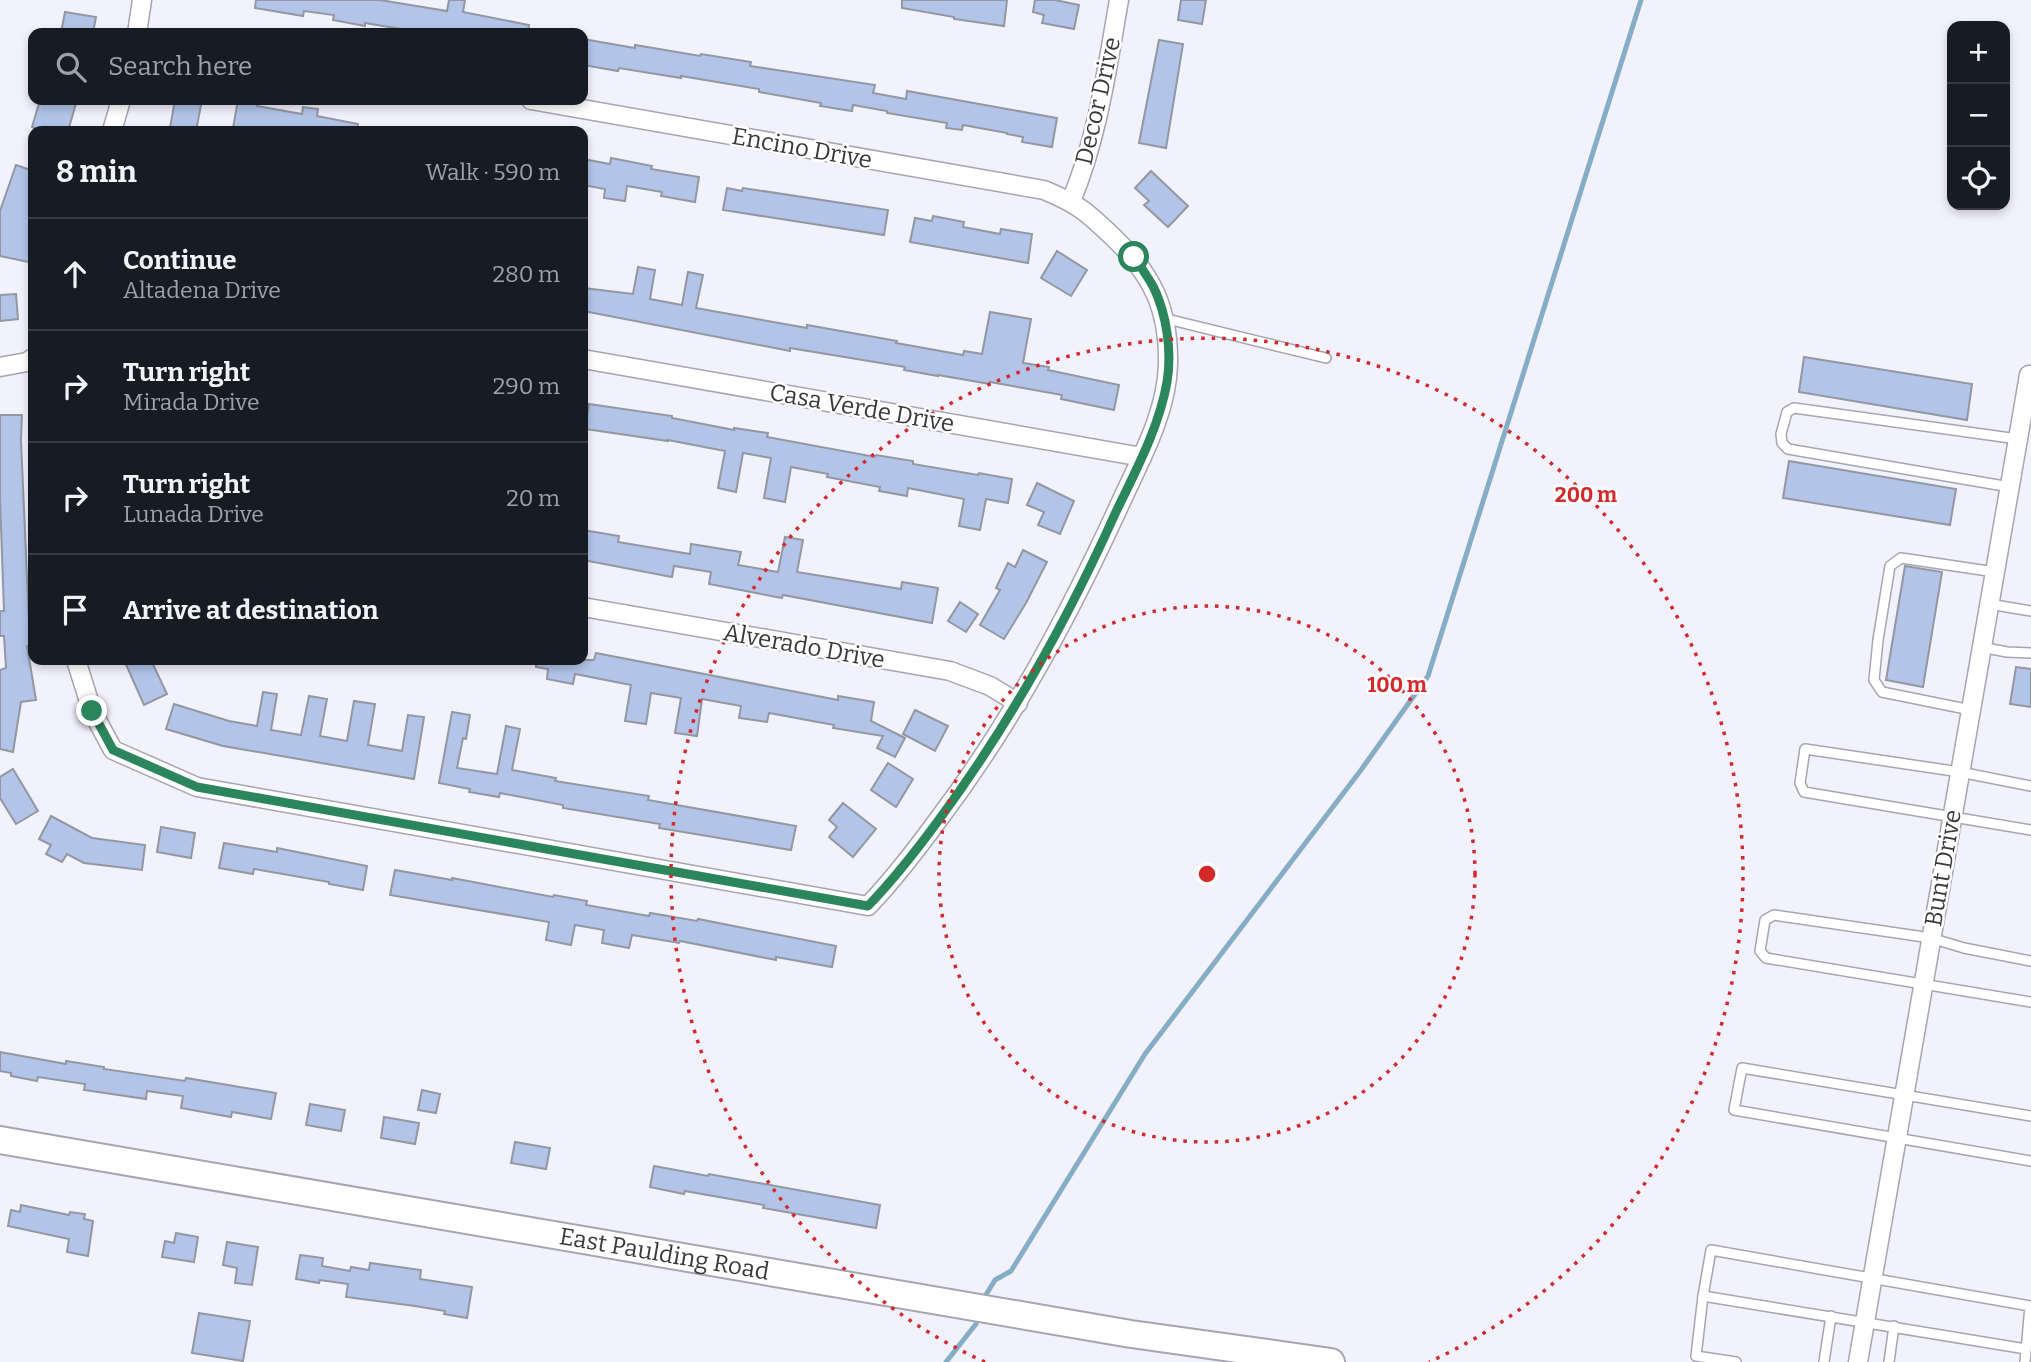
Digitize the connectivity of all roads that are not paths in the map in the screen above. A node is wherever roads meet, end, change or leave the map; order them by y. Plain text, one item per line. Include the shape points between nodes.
1 (142, 0) edge
2 (1119, 0) edge
3 (143, 28) edge
4 (119, 105) edge
5 (560, 105) edge
6 (113, 126) edge
7 (1071, 201) junction
8 (1163, 318) junction
9 (1326, 358) dead end
10 (588, 360) edge
11 (28, 361) edge
12 (0, 367) edge
13 (2030, 375) edge
14 (2018, 439) junction
15 (1142, 457) junction
16 (2010, 486) junction
17 (1995, 572) junction
18 (1989, 604) junction
19 (588, 608) edge
20 (2031, 611) edge
21 (1982, 647) junction
22 (2031, 653) edge
23 (78, 665) edge
24 (1018, 703) junction
25 (1971, 710) junction
26 (1960, 772) junction
27 (2031, 786) edge
28 (1952, 817) junction
29 (2031, 830) edge
30 (1931, 938) junction
31 (2031, 961) edge
32 (1923, 985) junction
33 (2031, 1002) edge
34 (1904, 1094) junction
35 (2031, 1116) edge
36 (1896, 1137) junction
37 (0, 1140) edge
38 (2031, 1161) edge
39 (1873, 1278) junction
40 (1703, 1296) junction
41 (2030, 1306) edge
42 (1831, 1316) junction
43 (1864, 1321) junction
44 (1894, 1326) junction
45 (2026, 1349) junction
46 (1331, 1362) edge
47 (1735, 1362) edge
48 (1824, 1362) edge
49 (1858, 1362) edge
50 (1889, 1362) edge
51 (2025, 1362) edge

1 - 3 street
2 - 7 street, Decor Drive via 1094,135
4 - 6 street
5 - 7 street, Encino Drive via 1044,190
7 - 8 street, Encino Drive via 1134,257 1152,285
8 - 9 lane
8 - 15 street, Encino Drive via 1167,381
10 - 15 street, Casa Verde Drive
11 - 12 street
13 - 14 street, Bunt Drive
14 - 16 street, Bunt Drive
14 - 16 lane via 1794,408 1787,412 1781,434 1788,449
15 - 24 street, Encino Drive via 1086,579
16 - 17 street, Bunt Drive
17 - 18 street, Bunt Drive
17 - 25 lane via 1901,558 1891,566 1878,640 1874,680 1882,692
18 - 20 lane
18 - 21 street, Bunt Drive
19 - 24 street, Alverado Drive via 950,671
21 - 22 lane
21 - 25 street, Bunt Drive
23 - 24 street, Encino Drive via 92,711 113,750 197,787 868,906 957,796
25 - 26 street, Bunt Drive
26 - 27 lane
26 - 28 street, Bunt Drive
26 - 28 lane via 1805,749 1800,783 1804,792
28 - 29 lane
28 - 30 street, Bunt Drive
30 - 31 lane
30 - 32 street, Bunt Drive
30 - 32 lane via 1774,915 1765,920 1763,930 1760,951 1766,958
32 - 33 lane
32 - 34 street, Bunt Drive
34 - 35 lane
34 - 36 street, Bunt Drive
34 - 36 lane via 1742,1068 1734,1110
36 - 38 lane
36 - 39 street, Bunt Drive
37 - 46 main road, East Paulding Road via 1131,1334
39 - 40 lane via 1711,1250
39 - 41 lane
39 - 43 street, Bunt Drive
40 - 42 lane
40 - 47 lane via 1696,1356
41 - 45 lane
42 - 43 lane
42 - 48 lane
43 - 44 lane
43 - 49 street, Bunt Drive
44 - 45 lane
44 - 50 lane
45 - 51 lane

